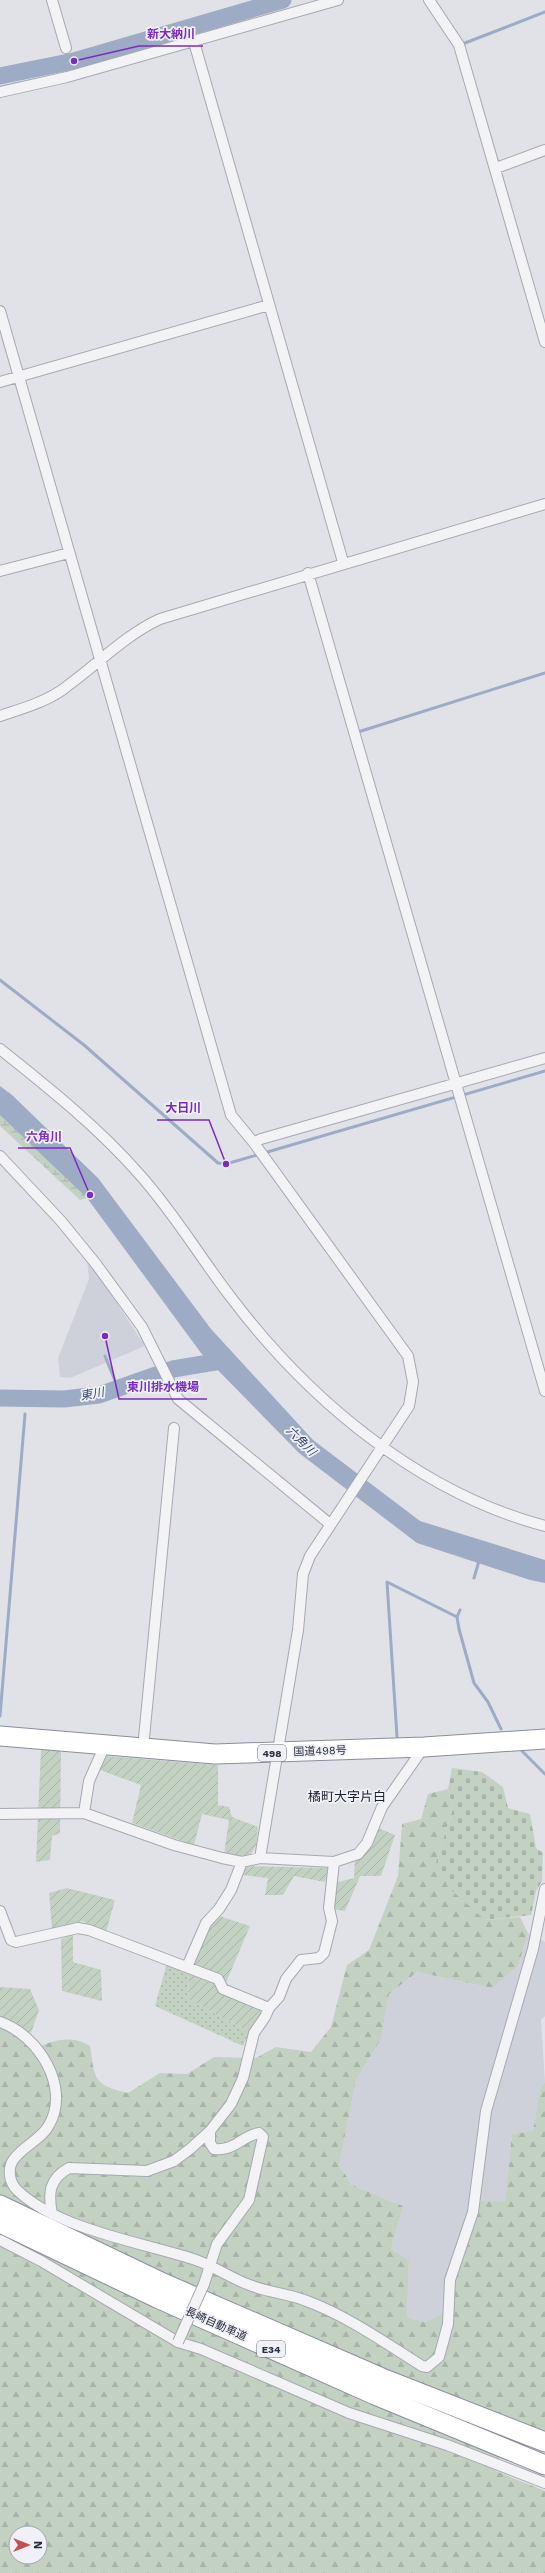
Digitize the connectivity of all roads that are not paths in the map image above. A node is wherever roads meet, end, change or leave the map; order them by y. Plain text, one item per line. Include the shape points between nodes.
1 (52, 0) edge
2 (338, 0) edge
3 (429, 0) edge
4 (194, 42) junction
5 (66, 48) dead end
6 (0, 92) edge
7 (545, 150) edge
8 (496, 168) junction
9 (268, 305) junction
10 (0, 311) edge
11 (545, 342) edge
12 (19, 377) junction
13 (0, 382) edge
14 (545, 504) edge
15 (69, 553) junction
16 (343, 562) junction
17 (0, 571) edge
18 (308, 574) junction
19 (101, 659) junction
20 (0, 716) edge
21 (0, 1049) edge
22 (545, 1058) edge
23 (457, 1085) junction
24 (254, 1143) junction
25 (0, 1156) edge
26 (545, 1391) edge
27 (174, 1428) dead end
28 (382, 1448) junction
29 (332, 1522) junction
30 (545, 1526) edge
31 (0, 1736) edge
32 (545, 1738) edge
33 (105, 1745) junction
34 (424, 1747) junction
35 (143, 1748) junction
36 (277, 1753) junction
37 (84, 1813) junction
38 (0, 1814) edge
39 (260, 1858) junction
40 (242, 1862) junction
41 (334, 1862) junction
42 (545, 1889) edge
43 (0, 1911) edge
44 (187, 1966) junction
45 (269, 2008) junction
46 (0, 2022) edge
47 (210, 2131) junction
48 (0, 2206) edge
49 (52, 2214) junction
50 (0, 2223) edge
51 (0, 2240) edge
52 (210, 2267) junction
53 (178, 2342) junction
54 (545, 2442) edge
55 (545, 2465) edge
56 (545, 2483) edge

1 - 5 street
2 - 4 street
3 - 8 street via 460,46
4 - 6 street via 68,77
4 - 9 street
7 - 8 street
8 - 11 street
9 - 12 street
9 - 16 street
10 - 12 street
12 - 13 street
12 - 15 street
14 - 16 street
15 - 17 street
15 - 19 street
16 - 18 street
18 - 19 street via 160,618 141,627
18 - 23 street
19 - 20 street via 41,702
19 - 24 street via 231,1115
21 - 28 street via 117,1150 176,1220 210,1270 255,1328 322,1400
22 - 23 street
23 - 24 street
23 - 26 street
24 - 28 street via 408,1356 413,1382 409,1406
25 - 29 street via 62,1221 142,1326 169,1386 178,1399
27 - 35 street
28 - 29 street
28 - 30 street via 490,1507
29 - 36 street via 310,1556 303,1574 298,1630
31 - 33 highway, 国道498号 / 498
32 - 34 highway, 国道498号 / 498
33 - 35 highway, 国道498号 / 498
33 - 37 street via 89,1781
34 - 36 highway, 国道498号 / 498
34 - 41 street via 382,1807 367,1843 358,1854
35 - 36 highway, 国道498号 / 498 via 215,1754
36 - 39 street
37 - 38 street
37 - 40 street via 174,1845
39 - 40 street
39 - 41 street
40 - 44 street via 231,1890 219,1910 206,1923
41 - 45 street via 329,1908 332,1922 324,1953 319,1958 301,1960 286,1979 279,1997
42 - 52 street via 533,1949 486,2111 473,2212 450,2280 448,2324 438,2357 432,2366 422,2366 376,2337 304,2300 249,2285
43 - 44 street via 11,1940 16,1942 78,1928 100,1933
44 - 45 street via 218,1979 223,1989
45 - 47 street via 266,2017 254,2033 243,2078 231,2104
46 - 49 street via 33,2042 41,2053 53,2082 56,2102 48,2127 13,2160 10,2170 10,2180 16,2189
47 - 49 street via 174,2162 163,2167 128,2172 69,2168 56,2177 49,2190
47 - 52 street via 210,2143 214,2149 222,2150 239,2144 253,2134 260,2133 263,2137 249,2200 217,2244
48 - 54 highway, 長崎自動車道 / E34 via 177,2289 382,2378
49 - 52 street
50 - 55 highway, 長崎自動車道 / E34 via 157,2298 375,2395
51 - 53 street via 53,2268
52 - 53 street, bridge
53 - 56 street via 201,2349 349,2413 447,2445

